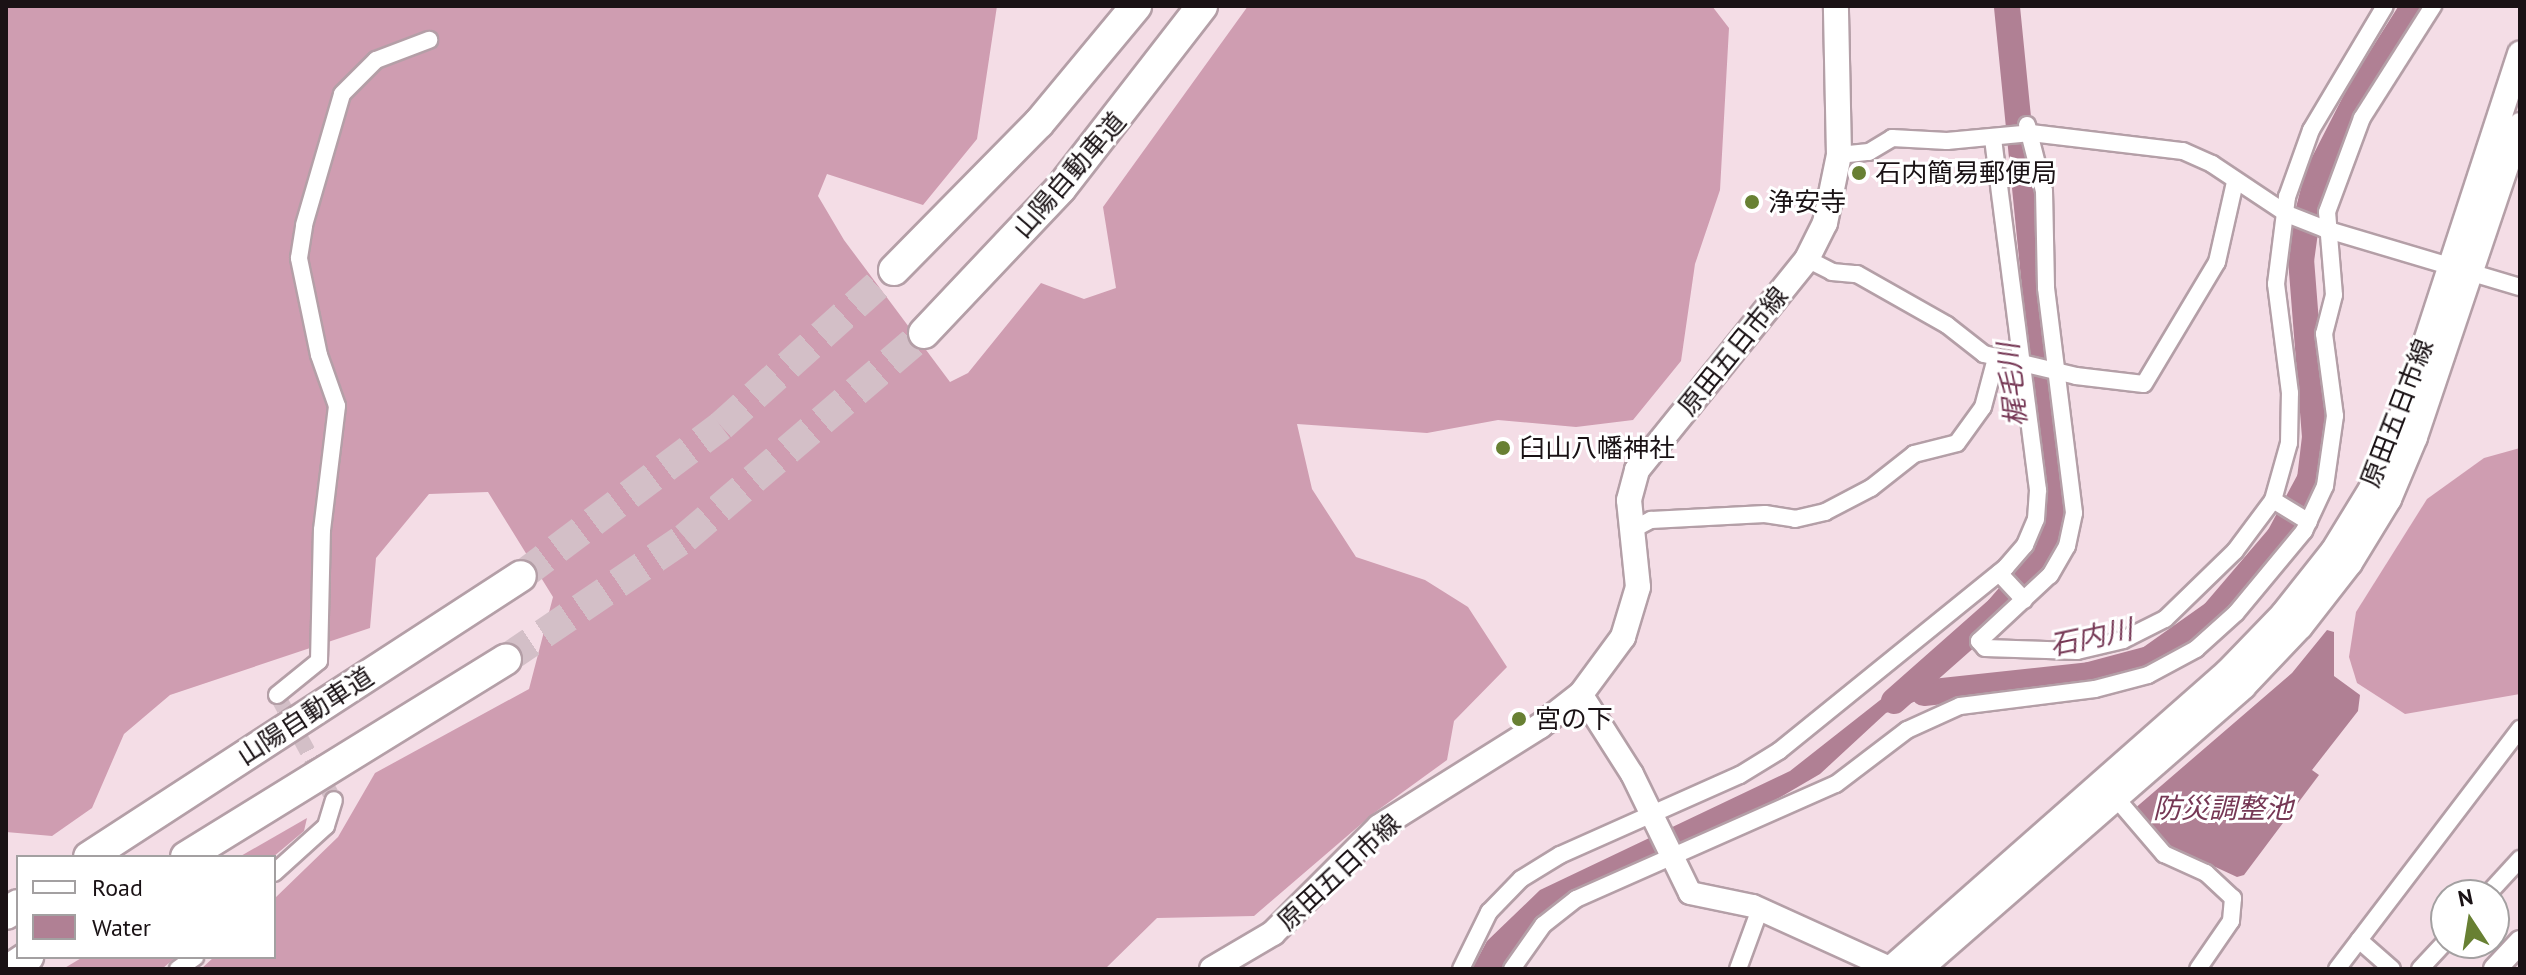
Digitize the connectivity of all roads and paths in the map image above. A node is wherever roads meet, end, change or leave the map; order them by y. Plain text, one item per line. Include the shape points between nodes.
1 (1136, 6) edge
2 (1202, 6) edge
3 (1836, 6) edge
4 (2385, 6) edge
5 (2433, 6) edge
6 (429, 40) dead end
7 (2520, 54) edge
8 (2520, 125) edge
9 (2027, 130) junction
10 (1995, 137) junction
11 (1839, 155) junction
12 (2235, 182) junction
13 (2286, 213) junction
14 (2323, 228) junction
15 (1807, 259) junction
16 (2460, 269) junction
17 (894, 270) tunnel mouth
18 (2520, 287) edge
19 (924, 333) tunnel mouth
20 (1996, 358) junction
21 (2026, 363) junction
22 (2055, 370) junction
23 (2274, 500) junction
24 (2308, 522) junction
25 (1630, 531) junction
26 (2000, 573) junction
27 (521, 576) tunnel mouth
28 (2023, 599) junction
29 (506, 659) tunnel mouth
30 (1581, 694) junction
31 (277, 695) dead end
32 (2519, 731) edge
33 (2116, 798) junction
34 (334, 800) dead end
35 (1651, 818) junction
36 (92, 855) edge
37 (189, 855) edge
38 (1668, 856) junction
39 (2520, 859) edge
40 (276, 871) edge
41 (2502, 879) edge
42 (1760, 909) junction
43 (2359, 940) junction
44 (2520, 942) edge
45 (1212, 969) edge
46 (1461, 969) edge
47 (1512, 969) edge
48 (1738, 969) edge
49 (1891, 969) edge
50 (1920, 969) edge
51 (2198, 969) edge
52 (2337, 969) edge
53 (2392, 969) edge
54 (2495, 969) edge

1 - 17 highway via 1039,123
2 - 19 highway, 山陽自動車道 via 1061,188
3 - 11 main road, 原田五日市線
4 - 13 street via 2311,130
5 - 14 street via 2362,118
6 - 31 street via 376,60 342,94 304,225 299,258 319,355 337,406 322,530 319,661
7 - 16 main road, 原田五日市線
8 - 16 main road, 原田五日市線
9 - 10 street
9 - 12 street via 2183,151
9 - 22 street via 2044,191 2041,228
10 - 11 street via 1892,138 1869,152
10 - 21 street
11 - 15 main road, 原田五日市線 via 1825,223
12 - 13 street
12 - 22 street via 2217,262 2144,384
13 - 14 street
13 - 23 street via 2276,284 2290,393 2289,443
14 - 16 street
14 - 24 street via 2334,295 2324,334 2335,416 2325,486
15 - 20 street via 1832,272 1857,274
15 - 25 main road, 原田五日市線 via 1637,470 1629,500
16 - 18 street
16 - 33 main road, 原田五日市線 via 2415,437 2389,499 2350,563 2268,663
16 - 49 main road, 原田五日市線 via 2371,489 2309,582 2227,672
20 - 21 street
20 - 25 street via 1983,407 1957,443 1914,454 1871,488 1825,512 1795,519 1765,514 1651,520
21 - 22 street
21 - 26 street via 2038,505 2025,545
22 - 28 street via 2074,496 2072,530 2059,561
23 - 24 street
23 - 28 street via 2184,604 2123,640 2077,651 1981,646 1981,637
24 - 38 street via 2236,613 2173,664 2122,684 1960,706 1901,734 1836,784
25 - 30 main road, 原田五日市線 via 1638,587 1635,608 1623,637
26 - 28 street
26 - 35 street via 1779,751
27 - 36 highway, 山陽自動車道
29 - 37 highway
30 - 35 street via 1605,727
30 - 45 main road, 原田五日市線 via 1540,726 1379,827 1273,933
32 - 43 street
33 - 50 main road, 原田五日市線
33 - 51 street via 2162,852 2206,873 2233,898 2231,921
34 - 40 street via 326,826
35 - 38 street
35 - 46 street via 1521,879 1489,912
38 - 42 street via 1690,893
38 - 47 street via 1559,911 1529,941
39 - 41 street
42 - 48 street
42 - 49 street
43 - 52 street
43 - 53 street
44 - 54 street

